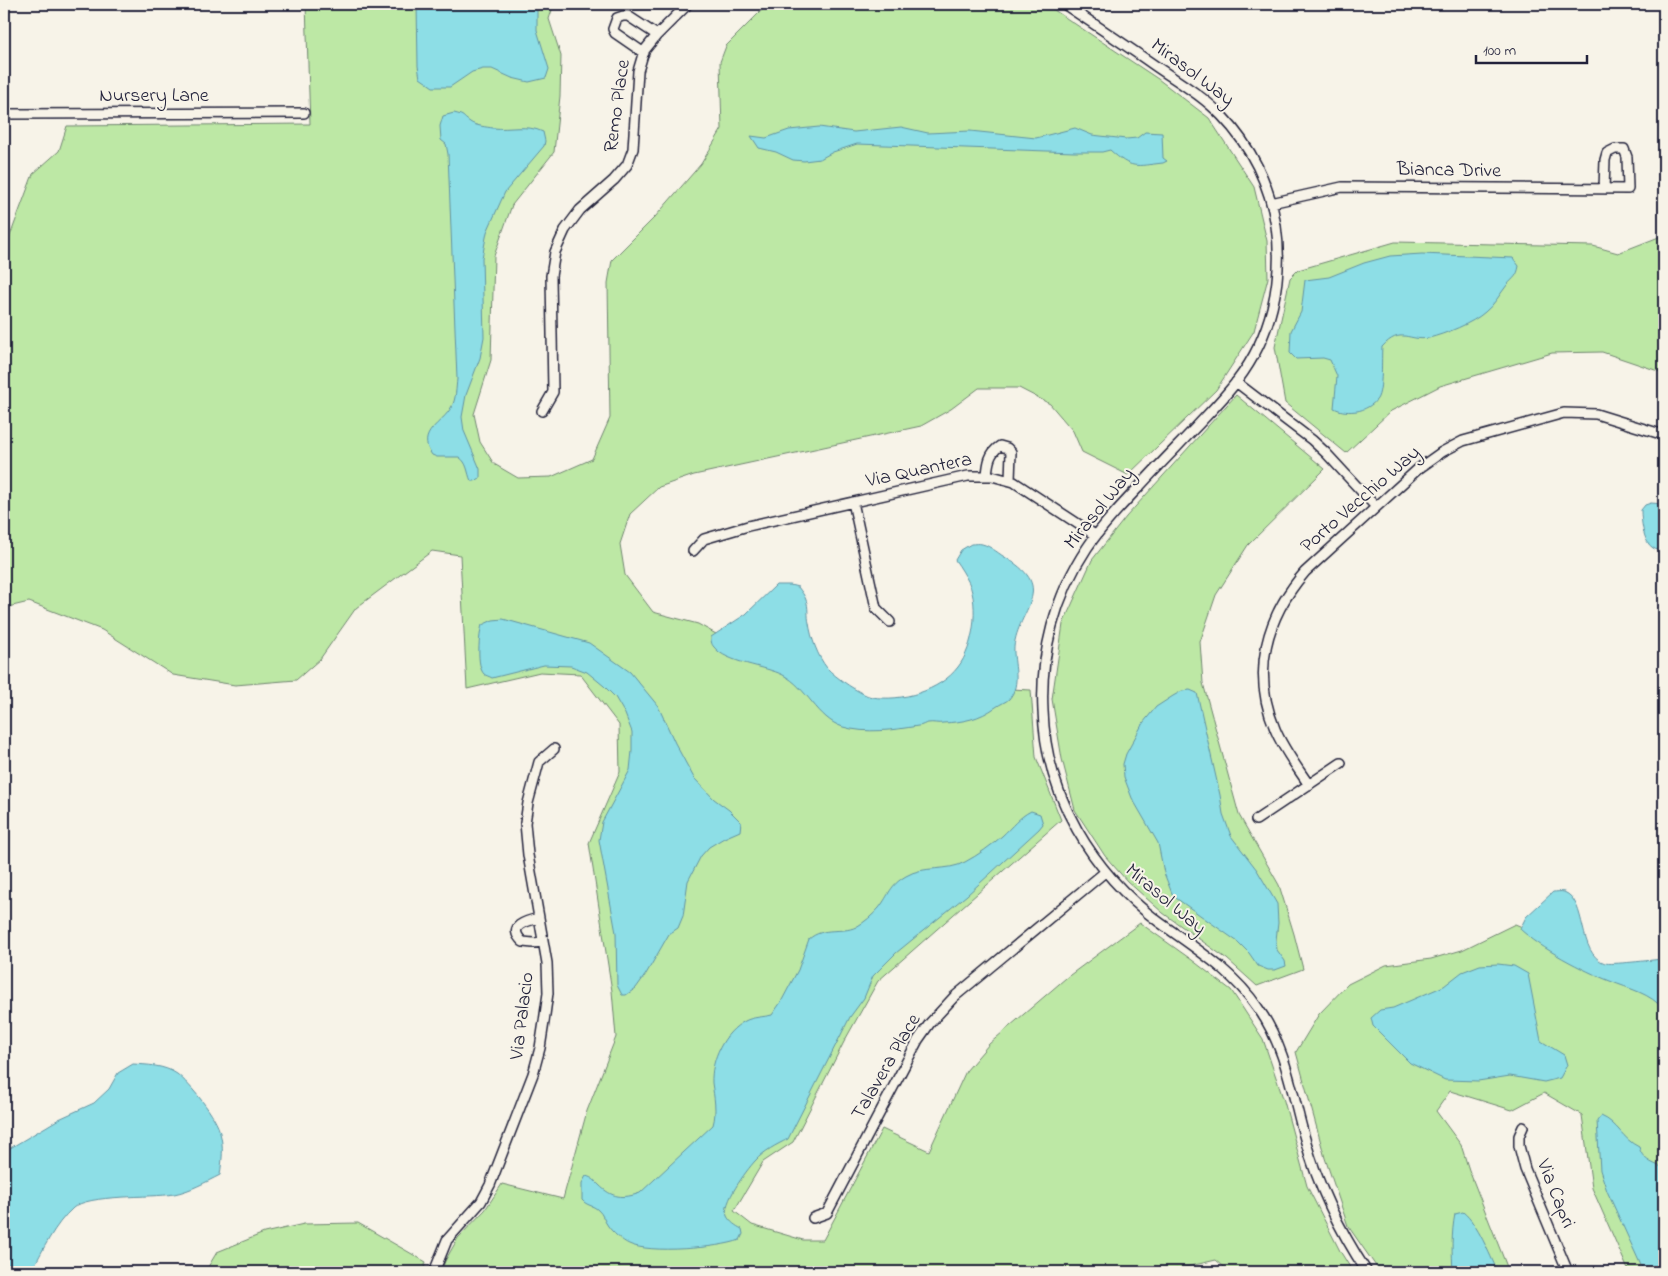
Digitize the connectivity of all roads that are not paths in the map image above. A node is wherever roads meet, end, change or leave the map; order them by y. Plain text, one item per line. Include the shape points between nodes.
1 (688, 4) edge
2 (1064, 4) edge
3 (657, 35) junction
4 (644, 53) junction
5 (304, 113) dead end
6 (4, 114) edge
7 (1604, 189) junction
8 (1271, 203) junction
9 (1236, 382) junction
10 (542, 411) dead end
11 (1664, 435) edge
12 (987, 475) junction
13 (1010, 480) junction
14 (854, 502) junction
15 (1376, 508) junction
16 (1096, 535) junction
17 (693, 550) dead end
18 (890, 622) dead end
19 (554, 748) dead end
20 (1341, 763) dead end
21 (1309, 785) junction
22 (1256, 820) dead end
23 (1105, 872) junction
24 (539, 918) junction
25 (543, 942) junction
26 (1523, 1127) dead end
27 (813, 1218) dead end
28 (434, 1272) edge
29 (1367, 1272) edge
30 (1568, 1272) edge

1 - 3 street, Remo Place
2 - 8 street, Mirasol Way via 1195,93 1222,116 1255,162
3 - 4 street, Remo Place
3 - 4 street via 628,16 617,18 613,29 615,33
4 - 10 street, Remo Place via 638,71 632,148 627,165 580,210 565,230 555,252 551,276 553,392
5 - 6 street, Nursery Lane
7 - 7 street, Bianca Drive via 1628,189 1624,149 1611,150 1607,154
7 - 8 street, Bianca Drive via 1342,187
8 - 9 street, Mirasol Way via 1278,246 1276,291 1260,342
9 - 15 street via 1312,440
9 - 16 street, Mirasol Way
11 - 15 street, Porto Vecchio Way via 1596,414 1564,413 1463,441 1418,469
12 - 13 street, Via Quantera
12 - 13 street via 989,461 1000,446 1011,452
12 - 14 street, Via Quantera via 968,476
13 - 16 street, Via Quantera
14 - 17 street, Via Quantera via 704,539
14 - 18 street, Via Quantera via 876,608
15 - 21 street, Porto Vecchio Way via 1292,587 1269,633 1264,680 1270,715 1284,747
16 - 23 street, Mirasol Way via 1066,585 1055,616 1044,667 1042,707 1049,757 1060,793 1078,832
19 - 24 street, Via Palacio via 539,762 524,823
20 - 21 street
21 - 22 street
23 - 27 street, Talavera Place via 954,997 930,1023 827,1213
23 - 29 street, Mirasol Way via 1138,905 1232,976 1257,1006 1274,1033 1283,1056 1319,1181 1339,1225
24 - 25 street, Via Palacio
24 - 25 street via 521,923 518,935 527,944
25 - 28 street, Via Palacio via 548,993 533,1074 490,1185 481,1202 447,1240
26 - 30 street, Via Capri via 1519,1146 1525,1169

